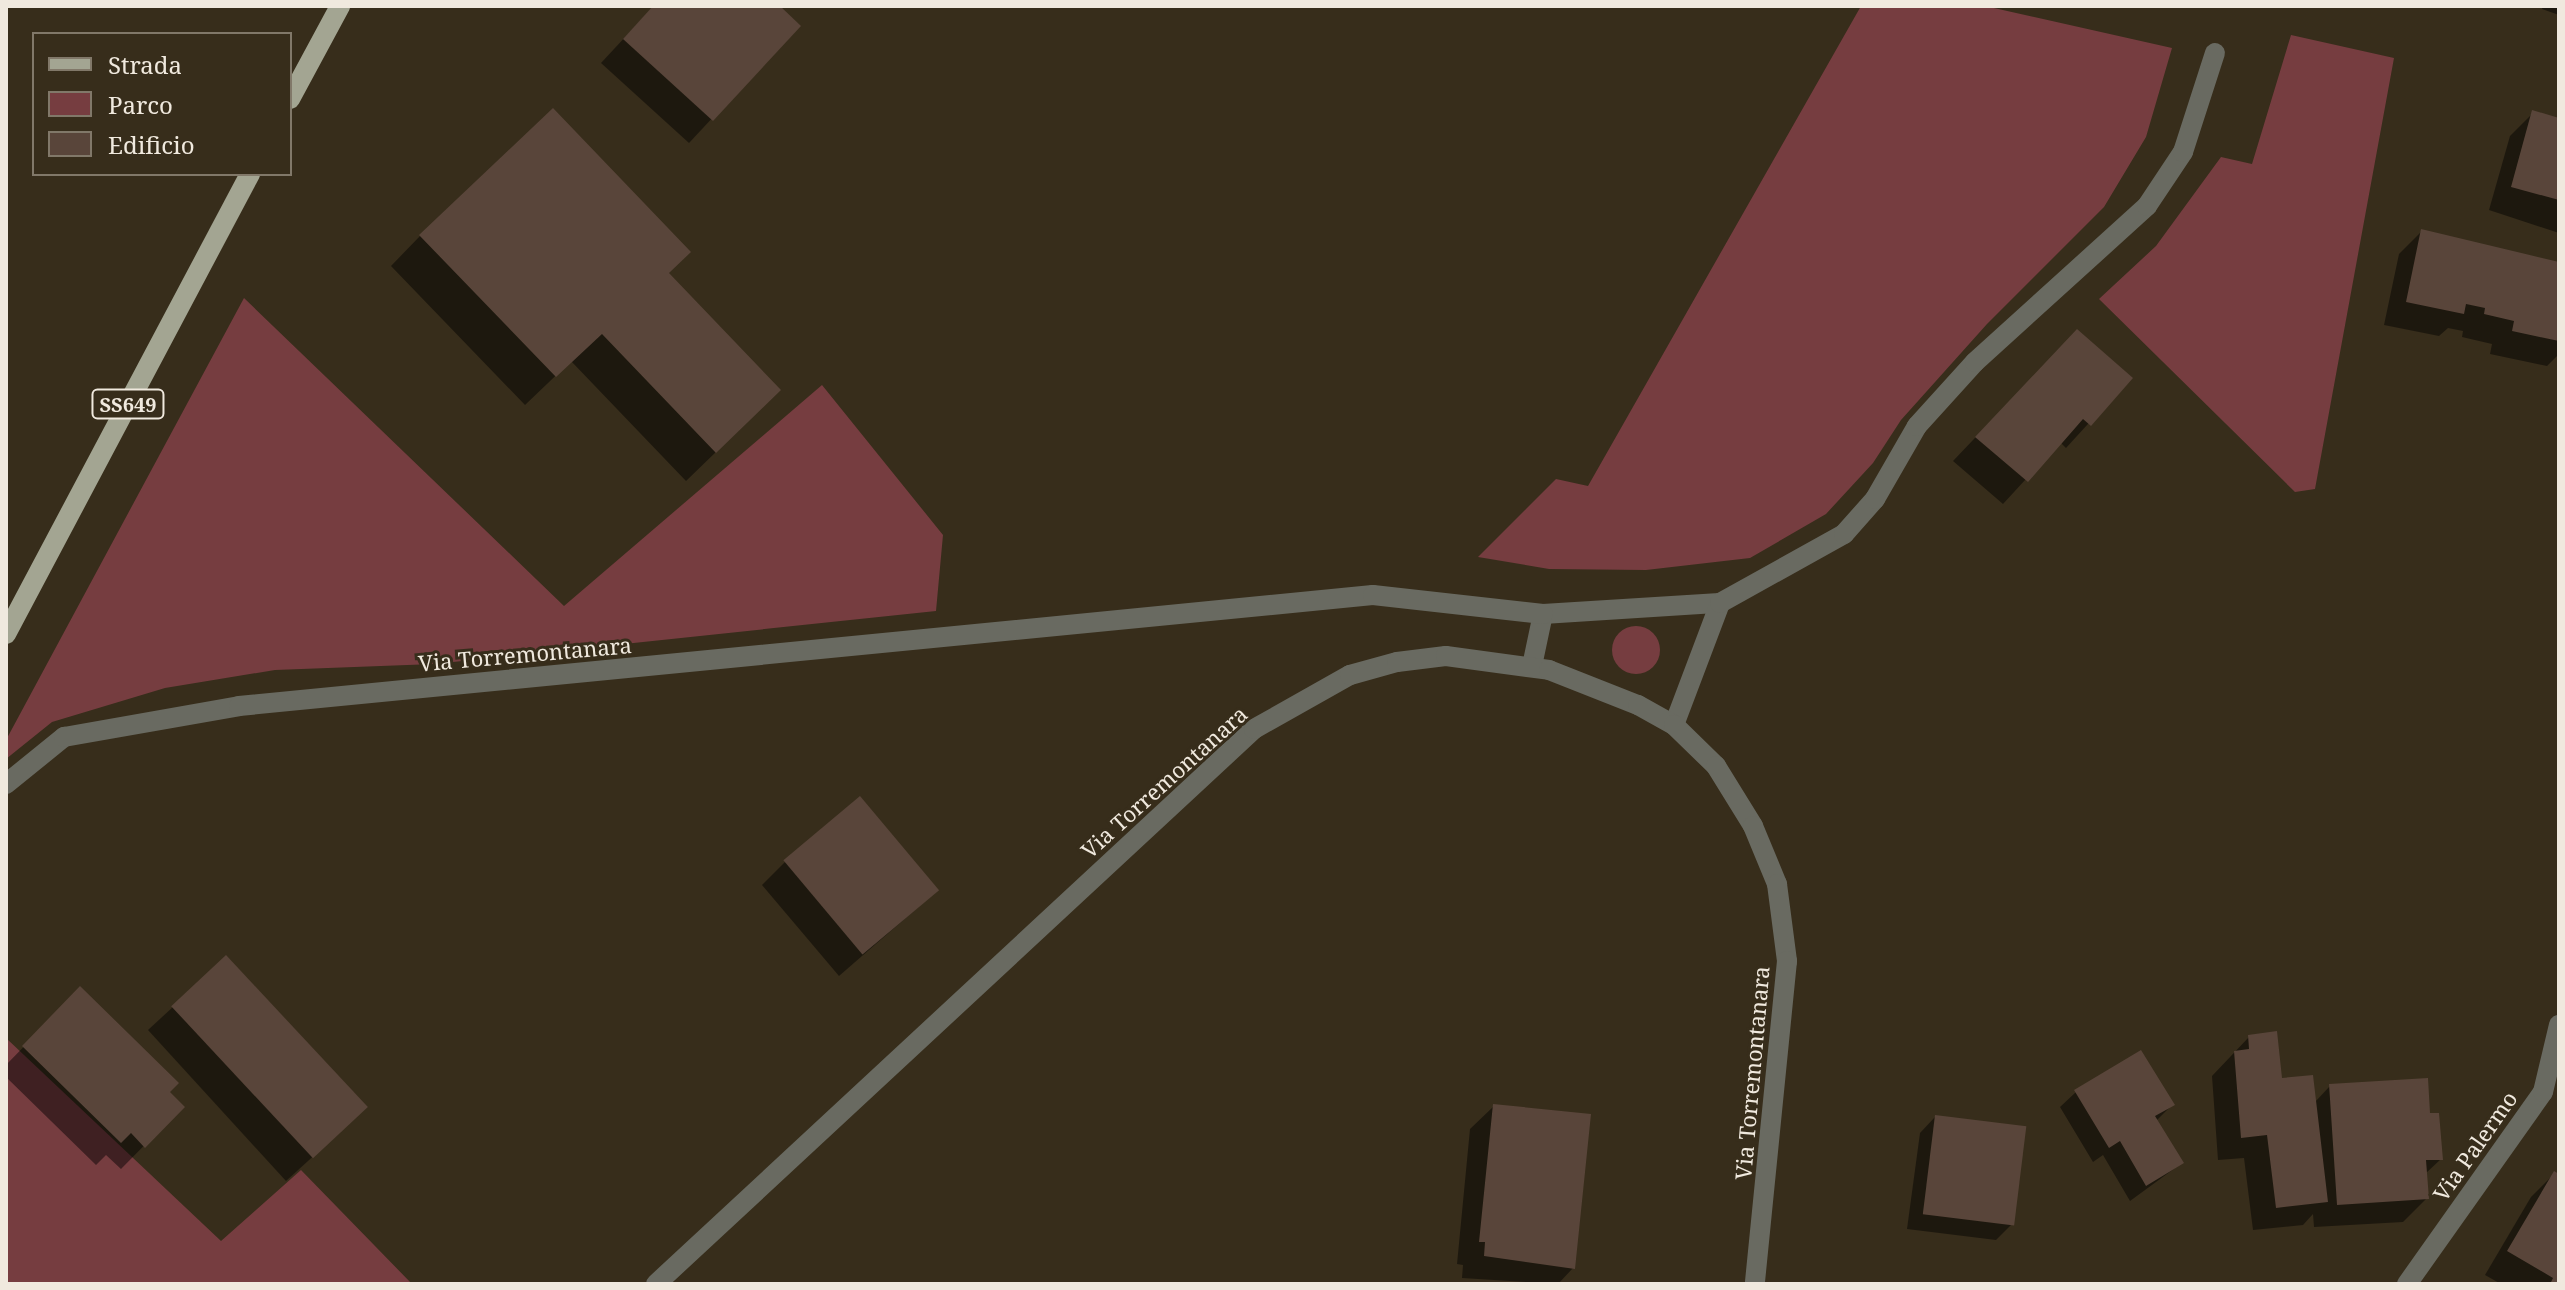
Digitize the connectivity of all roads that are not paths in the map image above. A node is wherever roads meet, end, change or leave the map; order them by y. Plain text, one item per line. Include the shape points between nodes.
1 (340, 6) edge
2 (2215, 53) dead end
3 (292, 95) edge
4 (249, 176) edge
5 (1720, 603) junction
6 (1543, 614) junction
7 (6, 634) edge
8 (1532, 666) junction
9 (1674, 725) junction
10 (6, 784) edge
11 (2559, 1025) edge
12 (656, 1284) edge
13 (1755, 1284) edge
14 (2407, 1284) edge

1 - 3 main road
2 - 5 street via 2183,152 2147,206 1965,373 1917,426 1875,499 1844,534
4 - 7 main road, SS649
5 - 6 street, Via Torremontanara
5 - 9 street
6 - 8 street
6 - 10 street, Via Torremontanara via 1373,595 239,706 64,737
8 - 9 street, Via Torremontanara via 1638,705
8 - 12 street, Via Torremontanara via 1446,656 1397,662 1350,675 1254,729
9 - 13 street, Via Torremontanara via 1716,766 1753,826 1777,884 1787,961
11 - 14 street, Via Palermo via 2543,1092

